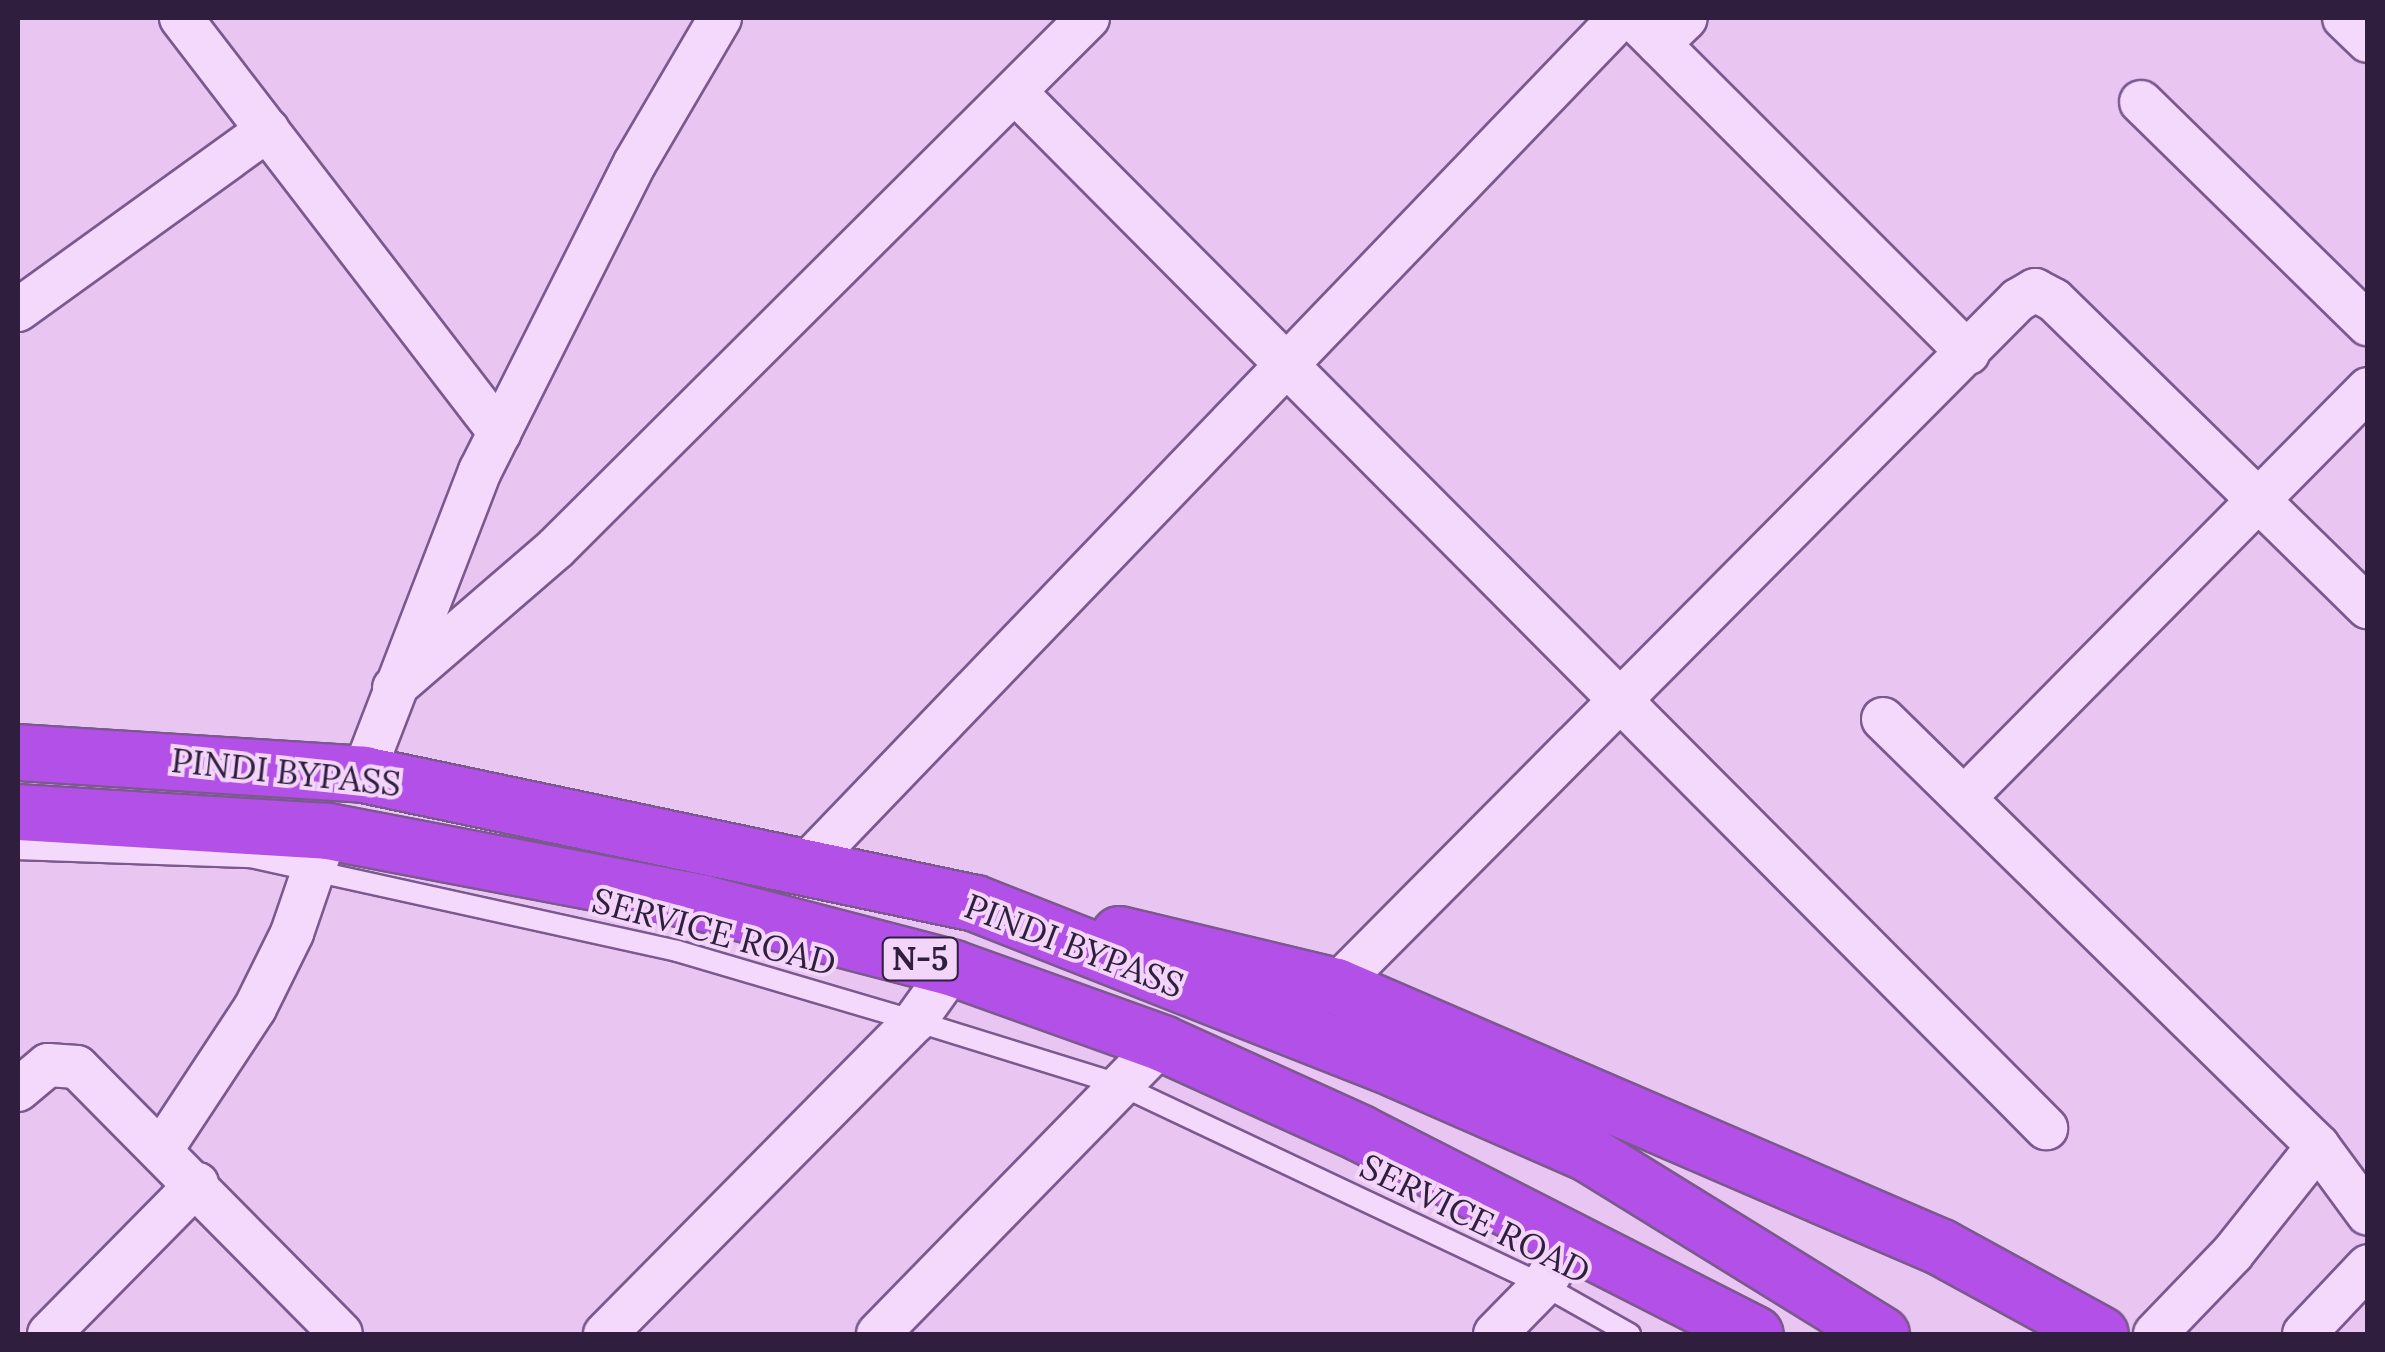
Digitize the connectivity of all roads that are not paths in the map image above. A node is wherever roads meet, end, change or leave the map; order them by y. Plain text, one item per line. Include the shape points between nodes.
1 (182, 18) edge
2 (720, 18) edge
3 (1088, 18) edge
4 (1620, 18) edge
5 (2344, 18) edge
6 (1659, 26) edge
7 (2368, 41) edge
8 (1014, 92) junction
9 (2141, 102) dead end
10 (268, 130) junction
11 (18, 310) edge
12 (2368, 324) edge
13 (1968, 353) junction
14 (1285, 362) junction
15 (2368, 389) edge
16 (500, 433) junction
17 (2258, 500) junction
18 (2368, 606) edge
19 (394, 688) junction
20 (1622, 696) junction
21 (1882, 719) dead end
22 (18, 752) edge
23 (364, 774) junction
24 (1964, 798) junction
25 (18, 812) edge
26 (18, 849) edge
27 (320, 852) junction
28 (805, 866) junction
29 (974, 903) junction
30 (953, 968) junction
31 (1336, 986) junction
32 (915, 1021) junction
33 (1162, 1043) junction
34 (1118, 1084) junction
35 (18, 1090) edge
36 (2046, 1128) dead end
37 (2318, 1146) junction
38 (162, 1149) junction
39 (1710, 1150) junction
40 (197, 1184) junction
41 (2368, 1214) edge
42 (1573, 1237) junction
43 (2368, 1266) edge
44 (1542, 1284) junction
45 (333, 1332) edge
46 (48, 1334) edge
47 (605, 1334) edge
48 (878, 1334) edge
49 (1495, 1334) edge
50 (1630, 1334) edge
51 (1755, 1334) edge
52 (1881, 1334) edge
53 (2023, 1334) edge
54 (2100, 1334) edge
55 (2154, 1334) edge
56 (2304, 1334) edge

1 - 10 street
2 - 16 street via 636,163
3 - 8 street
4 - 14 street
5 - 7 street
6 - 13 street
8 - 14 street
8 - 19 street via 556,548
9 - 12 street
10 - 11 street
10 - 16 street
13 - 17 street via 2035,290 2054,300
13 - 20 street
14 - 20 street
14 - 28 street
15 - 17 street
16 - 19 street
17 - 18 street
17 - 24 street
19 - 23 street
20 - 31 street
20 - 36 street
21 - 24 street
22 - 23 highway, PINDI BYPASS / N-5
23 - 28 highway, PINDI BYPASS / N-5
24 - 37 street
25 - 27 highway, PINDI BYPASS / N-5
26 - 27 lane, SERVICE ROAD via 250,857
27 - 30 highway, PINDI BYPASS / N-5 via 700,902
27 - 32 lane, SERVICE ROAD
27 - 38 street via 256,1008
28 - 29 highway, PINDI BYPASS / N-5
29 - 31 highway
29 - 52 highway, PINDI BYPASS / N-5 via 1398,1070 1589,1154
30 - 32 street
30 - 33 highway, PINDI BYPASS / N-5
31 - 39 highway
32 - 34 lane, SERVICE ROAD
32 - 47 street
33 - 34 street
33 - 42 highway, PINDI BYPASS / N-5
34 - 44 lane, SERVICE ROAD
34 - 48 street
35 - 38 street via 48,1065 76,1067
37 - 41 street
37 - 55 street via 2232,1254
38 - 40 street
39 - 53 highway via 1788,1202
39 - 54 highway via 1941,1246
40 - 45 street
40 - 46 street
42 - 44 street
42 - 51 highway, PINDI BYPASS / N-5
43 - 56 street
44 - 49 street
44 - 50 lane, SERVICE ROAD

